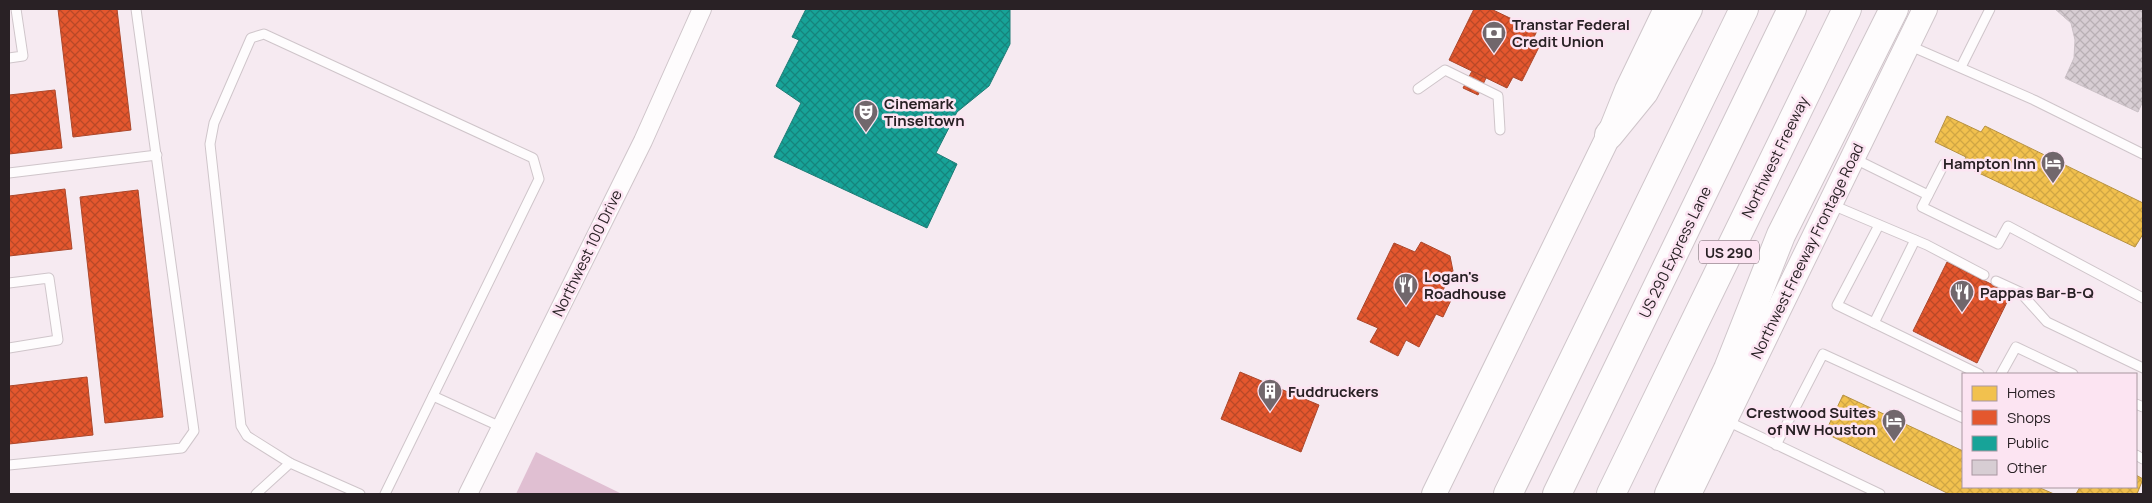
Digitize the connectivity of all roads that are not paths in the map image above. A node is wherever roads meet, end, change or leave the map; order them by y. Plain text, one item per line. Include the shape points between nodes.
1 (16, 9) edge
2 (136, 9) edge
3 (702, 9) edge
4 (1666, 9) edge
5 (1688, 9) edge
6 (1744, 9) edge
7 (1792, 9) edge
8 (1848, 9) edge
9 (1894, 9) edge
10 (1925, 9) edge
11 (1990, 9) edge
12 (1908, 45) junction
13 (9, 58) edge
14 (1961, 67) junction
15 (1418, 89) dead end
16 (1500, 130) dead end
17 (1609, 135) junction
18 (2143, 154) edge
19 (157, 155) junction
20 (1853, 158) junction
21 (1944, 164) dead end
22 (9, 173) edge
23 (1928, 195) junction
24 (1830, 204) junction
25 (1879, 225) junction
26 (1915, 240) junction
27 (1984, 275) dead end
28 (1996, 281) dead end
29 (9, 283) edge
30 (2143, 298) edge
31 (1874, 323) junction
32 (9, 348) edge
33 (2143, 368) edge
34 (1977, 373) edge
35 (2002, 373) edge
36 (2071, 373) edge
37 (433, 396) junction
38 (1962, 418) edge
39 (1725, 420) junction
40 (501, 427) junction
41 (1776, 445) junction
42 (290, 463) junction
43 (9, 466) edge
44 (256, 494) edge
45 (360, 494) edge
46 (386, 494) edge
47 (468, 494) edge
48 (1434, 494) edge
49 (1508, 494) edge
50 (1557, 494) edge
51 (1610, 494) edge
52 (1669, 494) edge
53 (1689, 494) edge
54 (1880, 494) edge

1 - 13 lane via 23,56
2 - 19 lane
3 - 40 street, Northwest 100 Drive via 643,141
4 - 17 main road
5 - 17 highway via 1644,92
6 - 49 highway
7 - 50 highway, US 290 Express Lane
8 - 51 highway, Northwest Freeway / US 290
9 - 52 highway via 1781,234 1728,369
10 - 12 main road, Northwest Freeway Frontage Road
11 - 14 lane
12 - 14 lane
12 - 20 main road, Northwest Freeway Frontage Road
14 - 18 lane
15 - 16 lane via 1446,70 1498,96
17 - 48 main road
19 - 22 lane
19 - 43 lane via 194,430 182,448
20 - 23 lane
20 - 24 main road, Northwest Freeway Frontage Road
21 - 23 lane
23 - 30 lane via 1922,207 1998,244 2008,226
24 - 25 lane
24 - 39 main road, Northwest Freeway Frontage Road
25 - 26 lane
25 - 31 lane via 1837,305
26 - 27 lane
26 - 31 lane
28 - 33 lane via 2020,292 2047,322
29 - 32 lane via 49,278 58,340
31 - 34 lane
35 - 36 lane via 2016,347
37 - 40 lane
37 - 42 lane via 539,179 533,158 264,34 251,38 214,123 210,144 241,426 247,436
37 - 46 lane
38 - 41 lane via 1823,354
39 - 41 lane
39 - 53 main road, Northwest Freeway Frontage Road
40 - 47 street, Northwest 100 Drive
41 - 54 lane
42 - 44 lane
42 - 45 lane

